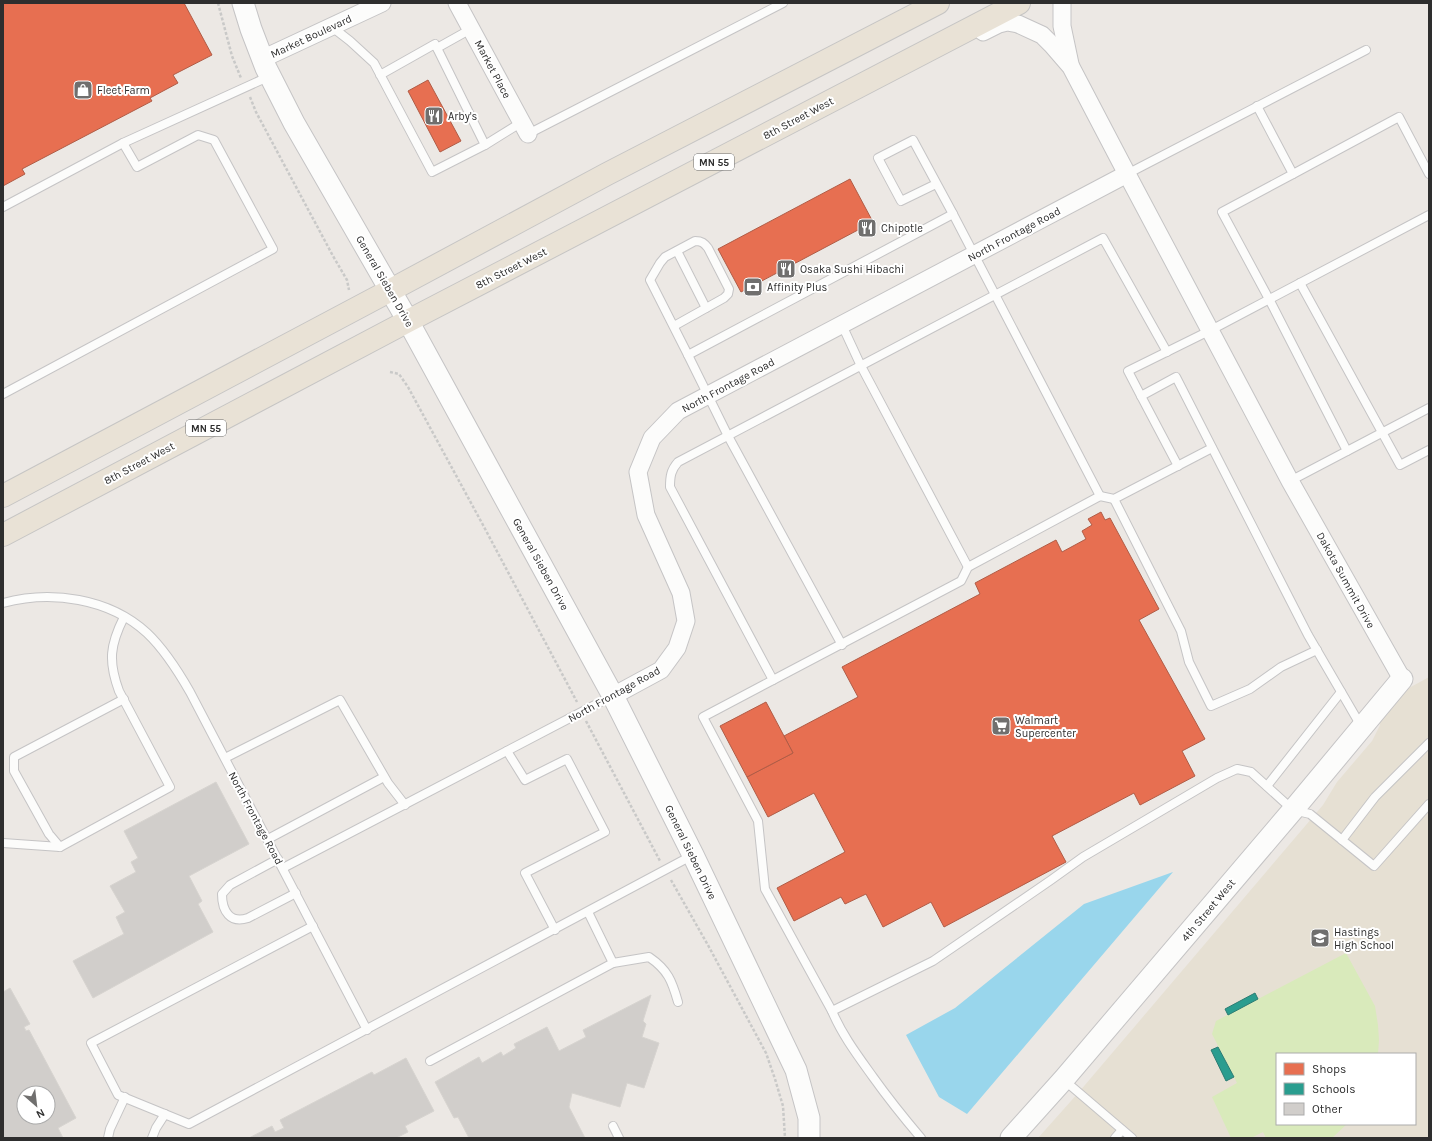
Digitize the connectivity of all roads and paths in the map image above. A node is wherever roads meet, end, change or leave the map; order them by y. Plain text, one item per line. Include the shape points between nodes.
1 (218, 3) edge
2 (244, 3) edge
3 (382, 3) edge
4 (457, 3) edge
5 (782, 3) edge
6 (938, 3) edge
7 (1020, 3) edge
8 (1062, 3) edge
9 (332, 27) junction
10 (471, 29) junction
11 (437, 48) junction
12 (1366, 50) dead end
13 (1070, 66) junction
14 (266, 68) junction
15 (380, 75) junction
16 (245, 87) junction
17 (1257, 106) junction
18 (525, 128) junction
19 (123, 143) junction
20 (485, 145) junction
21 (722, 158) junction
22 (1127, 174) junction
23 (1293, 174) junction
24 (1429, 174) edge
25 (936, 184) junction
26 (3, 207) edge
27 (953, 214) junction
28 (1429, 214) edge
29 (677, 250) junction
30 (974, 255) junction
31 (1300, 283) junction
32 (349, 290) dead end
33 (391, 290) junction
34 (995, 295) junction
35 (1269, 299) junction
36 (706, 308) junction
37 (408, 321) junction
38 (842, 324) junction
39 (674, 326) junction
40 (1211, 330) junction
41 (1167, 352) junction
42 (688, 355) junction
43 (861, 366) junction
44 (390, 372) dead end
45 (3, 394) edge
46 (709, 395) junction
47 (1141, 396) junction
48 (1429, 408) edge
49 (1382, 432) junction
50 (728, 436) junction
51 (1212, 448) junction
52 (1429, 450) edge
53 (1348, 451) junction
54 (1178, 466) junction
55 (1290, 481) junction
56 (3, 496) edge
57 (1100, 496) junction
58 (1114, 499) junction
59 (3, 535) edge
60 (968, 567) junction
61 (3, 604) edge
62 (124, 617) junction
63 (842, 645) junction
64 (1317, 650) junction
65 (1402, 679) joint
66 (773, 680) junction
67 (1341, 692) junction
68 (613, 696) junction
69 (124, 699) junction
70 (582, 712) junction
71 (1361, 727) junction
72 (1429, 743) edge
73 (507, 751) junction
74 (225, 758) junction
75 (384, 777) junction
76 (1267, 786) junction
77 (1429, 804) edge
78 (405, 805) junction
79 (1293, 810) junction
80 (268, 839) junction
81 (1342, 840) junction
82 (3, 843) edge
83 (60, 847) junction
84 (693, 855) junction
85 (278, 859) junction
86 (283, 868) junction
87 (666, 870) junction
88 (296, 893) junction
89 (588, 912) junction
90 (313, 926) junction
91 (555, 930) junction
92 (612, 963) junction
93 (678, 1002) dead end
94 (832, 1011) junction
95 (368, 1030) junction
96 (430, 1061) dead end
97 (1064, 1080) junction
98 (125, 1097) junction
99 (165, 1114) junction
100 (613, 1126) dead end
101 (1122, 1130) junction
102 (108, 1138) edge
103 (152, 1138) edge
104 (619, 1138) edge
105 (785, 1138) edge
106 (809, 1138) edge
107 (921, 1138) edge
108 (1011, 1138) edge
109 (1115, 1138) edge
110 (1132, 1138) edge

1 - 16 path via 232,56
2 - 14 street, General Sieben Drive
3 - 9 street, Market Boulevard
4 - 10 street, Market Place
5 - 18 lane
6 - 33 highway via 607,174
7 - 21 highway, 8th Street West / MN 55
8 - 13 street via 1062,26
9 - 14 street, Market Boulevard
9 - 15 lane via 371,60
10 - 11 lane
10 - 18 street, Market Place
11 - 15 lane via 435,44
11 - 20 lane
12 - 17 lane
13 - 21 street via 1042,35 1018,24 999,24 820,118
13 - 22 street
14 - 16 lane
14 - 33 street, General Sieben Drive via 294,123
15 - 20 lane via 432,172
16 - 19 lane
16 - 32 path via 347,280
17 - 22 lane
17 - 23 lane
18 - 20 lane
19 - 26 lane
19 - 45 lane via 137,167 198,135 214,140 273,249
21 - 37 highway, 8th Street West / MN 55
22 - 30 street, North Frontage Road
22 - 40 street, Dakota Summit Drive
23 - 24 lane via 1399,118
23 - 35 lane via 1222,212
25 - 25 lane via 913,140 878,158 901,201
25 - 27 lane
27 - 30 lane
27 - 42 lane
28 - 31 lane
29 - 36 lane
29 - 36 lane via 695,241 705,243 729,289 724,298
29 - 39 lane via 665,257 650,280
30 - 34 lane
30 - 38 street, North Frontage Road
31 - 35 lane
31 - 49 lane
33 - 37 street, General Sieben Drive
33 - 56 highway
34 - 41 lane via 1103,238
34 - 43 lane
34 - 57 lane
35 - 40 lane
35 - 53 lane
36 - 39 lane
37 - 59 highway, 8th Street West / MN 55
37 - 68 street, General Sieben Drive
38 - 43 lane
38 - 46 street, North Frontage Road
39 - 42 lane
40 - 41 lane
40 - 55 street, Dakota Summit Drive
41 - 47 lane via 1128,371
42 - 46 lane
43 - 50 lane
43 - 60 lane
44 - 70 path via 399,374 408,387
46 - 50 lane
46 - 68 street, North Frontage Road via 678,411 652,438 638,472 646,515 681,593 686,621 677,648 661,670
47 - 51 lane via 1176,377
47 - 54 lane
48 - 49 lane
49 - 52 lane via 1400,465
49 - 53 lane
50 - 63 lane
50 - 66 lane via 678,462 670,476 670,487
51 - 54 lane
51 - 64 lane
53 - 55 lane
54 - 58 lane
55 - 65 street, Dakota Summit Drive
57 - 58 lane
57 - 60 lane
58 - 64 lane via 1181,631 1189,662 1211,706 1250,689 1281,667
60 - 63 lane via 961,581
61 - 62 lane, North Frontage Road via 42,597 66,598 97,605
62 - 69 lane via 116,633 112,666
62 - 74 lane, North Frontage Road via 147,633 172,662
63 - 66 lane
64 - 67 lane
65 - 71 street, 4th Street West
66 - 94 lane via 703,717 758,821 766,890
67 - 71 lane
67 - 76 lane
68 - 70 lane, North Frontage Road
68 - 84 street, General Sieben Drive
69 - 83 lane via 170,787
69 - 83 lane via 14,757 14,771 49,834
70 - 73 lane, North Frontage Road
70 - 87 path
71 - 79 street, 4th Street West
72 - 81 lane via 1375,797
73 - 78 lane, North Frontage Road
73 - 91 lane via 525,780 568,759 605,832 525,873
74 - 75 lane via 340,700
74 - 80 lane, North Frontage Road
75 - 78 lane
75 - 80 lane
76 - 79 lane
76 - 94 lane via 1251,772 1237,769 1216,778 1083,857 933,961
77 - 81 lane via 1374,866
78 - 86 lane, North Frontage Road
79 - 81 lane via 1310,814
79 - 97 street, 4th Street West
80 - 85 lane, North Frontage Road
82 - 83 lane
84 - 87 lane
84 - 106 street, General Sieben Drive via 796,1070 809,1118
85 - 86 lane, North Frontage Road
85 - 88 lane via 230,885 222,894 222,904 227,913 240,920
86 - 88 lane
87 - 89 lane
87 - 105 path via 766,1053 782,1106
88 - 90 lane
89 - 91 lane
89 - 92 lane
90 - 95 lane
90 - 98 lane via 91,1043 118,1095
91 - 95 lane
92 - 93 lane via 649,958 659,964 669,976
92 - 96 lane
94 - 107 lane via 864,1064
95 - 99 lane via 189,1124
97 - 101 lane
97 - 108 street, 4th Street West
98 - 99 lane
98 - 102 lane
99 - 103 lane
100 - 104 lane
101 - 109 lane
101 - 110 lane

